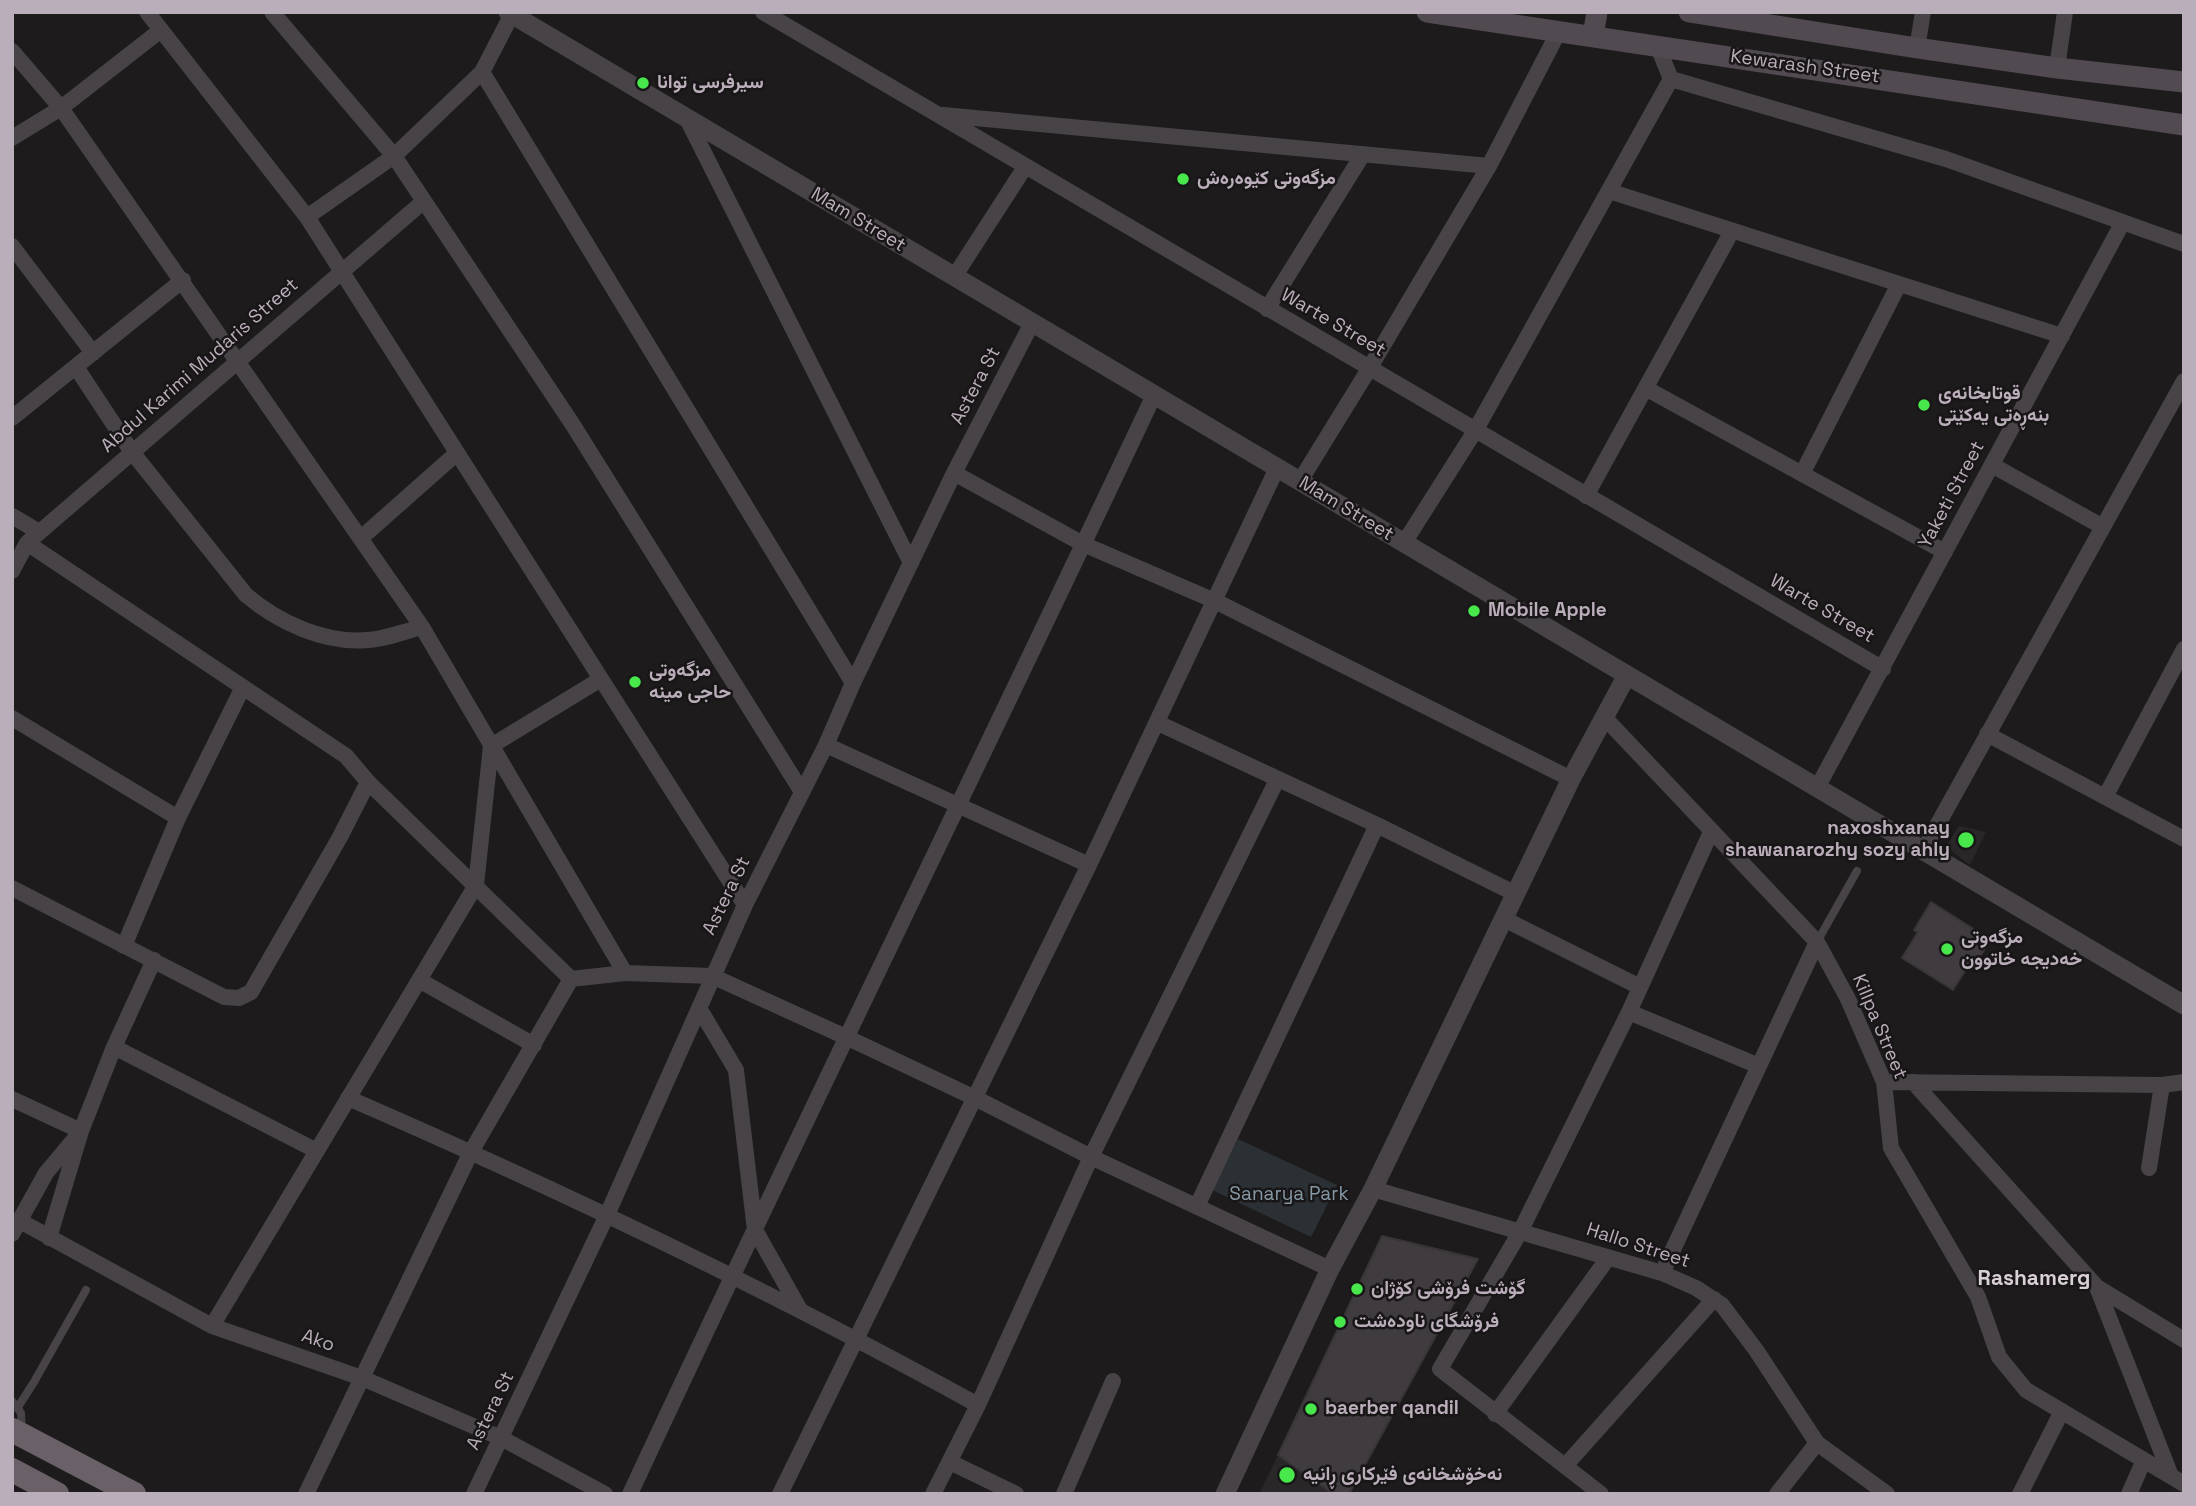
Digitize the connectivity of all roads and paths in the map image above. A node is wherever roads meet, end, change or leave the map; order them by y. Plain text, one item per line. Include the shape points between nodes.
1 (147, 12) edge
2 (272, 12) edge
3 (763, 12) edge
4 (1427, 12) edge
5 (1597, 12) edge
6 (1689, 12) edge
7 (1923, 12) edge
8 (2065, 12) edge
9 (510, 13) edge
10 (1469, 16) edge
11 (1780, 19) edge
12 (161, 30) junction
13 (1559, 31) junction
14 (1593, 36) junction
15 (1657, 45) junction
16 (1917, 48) junction
17 (12, 51) edge
18 (2057, 68) junction
19 (482, 72) junction
20 (1671, 79) junction
21 (2184, 82) edge
22 (61, 108) junction
23 (937, 114) junction
24 (687, 119) junction
25 (2184, 125) edge
26 (12, 138) edge
27 (1363, 154) junction
28 (394, 156) junction
29 (1489, 166) junction
30 (1026, 167) junction
31 (1609, 191) junction
32 (424, 201) junction
33 (307, 217) junction
34 (2123, 222) junction
35 (1732, 231) junction
36 (2184, 244) edge
37 (12, 246) edge
38 (342, 272) junction
39 (954, 276) junction
40 (183, 280) junction
41 (1899, 284) junction
42 (1267, 309) junction
43 (1032, 323) junction
44 (2062, 336) junction
45 (93, 353) junction
46 (238, 361) junction
47 (76, 367) junction
48 (1369, 369) junction
49 (2183, 386) edge
50 (1647, 389) junction
51 (1154, 395) junction
52 (12, 418) edge
53 (1475, 430) junction
54 (132, 452) junction
55 (457, 453) junction
56 (1992, 465) junction
57 (1277, 468) junction
58 (954, 473) junction
59 (1802, 474) junction
60 (1300, 481) junction
61 (1586, 496) junction
62 (12, 516) edge
63 (2103, 527) junction
64 (33, 538) junction
65 (361, 538) junction
66 (1404, 543) junction
67 (1083, 544) junction
68 (1945, 552) junction
69 (911, 563) junction
70 (12, 571) edge
71 (1214, 601) junction
72 (422, 627) junction
73 (2184, 649) edge
74 (1882, 669) junction
75 (1627, 675) junction
76 (601, 679) junction
77 (853, 683) junction
78 (243, 687) junction
79 (1604, 717) junction
80 (12, 718) edge
81 (1158, 723) junction
82 (1987, 734) junction
83 (827, 745) junction
84 (491, 746) junction
85 (1571, 779) junction
86 (1277, 780) junction
87 (368, 782) junction
88 (1817, 788) junction
89 (802, 792) junction
90 (2105, 797) junction
91 (958, 806) junction
92 (178, 818) junction
93 (1377, 825) junction
94 (1711, 832) junction
95 (2184, 839) edge
96 (1923, 851) junction
97 (1089, 865) junction
98 (1857, 871) dead end
99 (476, 885) junction
100 (13, 891) edge
101 (1516, 894) junction
102 (745, 905) junction
103 (1504, 919) junction
104 (1817, 943) junction
105 (124, 946) junction
106 (154, 960) junction
107 (625, 973) junction
108 (712, 976) junction
109 (571, 979) junction
110 (419, 981) junction
111 (1640, 987) junction
112 (2184, 1005) edge
113 (699, 1008) junction
114 (1629, 1012) junction
115 (848, 1038) junction
116 (534, 1045) junction
117 (114, 1047) junction
118 (1759, 1066) junction
119 (1884, 1082) junction
120 (1913, 1082) junction
121 (2184, 1082) edge
122 (2162, 1085) junction
123 (348, 1098) junction
124 (975, 1098) junction
125 (12, 1099) edge
126 (81, 1131) junction
127 (317, 1151) junction
128 (471, 1152) junction
129 (1091, 1157) junction
130 (2148, 1168) dead end
131 (1373, 1189) junction
132 (1197, 1206) junction
133 (607, 1214) junction
134 (16, 1228) edge
135 (755, 1230) junction
136 (1520, 1232) junction
137 (49, 1238) junction
138 (1608, 1258) junction
139 (1330, 1269) junction
140 (1662, 1273) junction
141 (731, 1277) junction
142 (2097, 1287) junction
143 (86, 1290) dead end
144 (1714, 1299) junction
145 (800, 1310) junction
146 (212, 1326) junction
147 (2182, 1333) edge
148 (856, 1338) junction
149 (362, 1378) junction
150 (1113, 1381) dead end
151 (978, 1405) junction
152 (2062, 1411) junction
153 (1495, 1414) junction
154 (16, 1418) edge
155 (501, 1438) junction
156 (1816, 1443) junction
157 (2144, 1460) junction
158 (950, 1462) junction
159 (1564, 1465) junction
160 (12, 1470) edge
161 (2179, 1484) edge
162 (57, 1494) edge
163 (134, 1494) edge
164 (306, 1494) edge
165 (474, 1494) edge
166 (606, 1494) edge
167 (630, 1494) edge
168 (779, 1494) edge
169 (933, 1494) edge
170 (1016, 1494) edge
171 (1064, 1494) edge
172 (1225, 1494) edge
173 (1601, 1494) edge
174 (1777, 1494) edge
175 (1887, 1494) edge
176 (2020, 1494) edge
177 (2129, 1494) edge

1 - 12 street
2 - 28 street
3 - 23 street, Warte Street
4 - 10 main road, Kewarash Street
5 - 14 main road
6 - 11 main road, Kewarash Street
7 - 16 street
8 - 18 street
9 - 19 street
9 - 24 street, Mam Street
10 - 13 main road, Kewarash Street
11 - 16 main road, Kewarash Street
12 - 22 street
12 - 33 street
13 - 14 main road, Kewarash Street
13 - 29 street
14 - 15 main road, Kewarash Street
15 - 20 street
15 - 25 main road, Kewarash Street
16 - 18 main road, Kewarash Street
17 - 22 street
18 - 21 main road, Kewarash Street
19 - 28 street
19 - 77 street
20 - 31 street
20 - 34 street via 1946,159
22 - 26 street
22 - 40 street
23 - 27 street
23 - 30 street, Warte Street
24 - 39 street, Mam Street
24 - 69 street
27 - 29 street
27 - 42 street
28 - 32 street
28 - 33 street
29 - 48 street
30 - 39 street
30 - 42 street, Warte Street
31 - 35 street
31 - 53 street
32 - 38 street, Abdul Karimi Mudaris Street
32 - 89 street via 573,425
33 - 38 street
34 - 36 street
34 - 44 street, Yaketi Street
35 - 41 street
35 - 50 street
37 - 45 street
38 - 46 street, Abdul Karimi Mudaris Street
38 - 55 street
39 - 43 street, Mam Street
40 - 45 street
40 - 46 street
41 - 44 street
41 - 59 street
42 - 48 street, Warte Street
43 - 51 street, Mam Street
43 - 58 street, Astera St
44 - 56 street, Yaketi Street
45 - 47 street
46 - 54 street, Abdul Karimi Mudaris Street
46 - 65 street
47 - 52 street
47 - 54 street
48 - 53 street, Warte Street
48 - 60 street
49 - 63 street
50 - 59 street
50 - 61 street
51 - 57 street, Mam Street
51 - 67 street
53 - 61 street, Warte Street
53 - 66 street
54 - 64 street, Abdul Karimi Mudaris Street
54 - 72 street via 246,595 263,609 303,629 349,639 369,640
55 - 65 street
55 - 76 street
56 - 63 street
56 - 68 street, Yaketi Street
57 - 60 street, Mam Street
57 - 71 street
58 - 67 street
58 - 69 street, Astera St
59 - 68 street
60 - 66 street, Mam Street
61 - 74 street, Warte Street
62 - 64 street
63 - 82 street
64 - 70 street, Abdul Karimi Mudaris Street
64 - 78 street
65 - 72 street
66 - 75 street, Mam Street
67 - 71 street
67 - 91 street
68 - 74 street, Yaketi Street
69 - 77 street, Astera St
71 - 81 street
71 - 85 street
72 - 84 street
73 - 90 street
74 - 88 street, Yaketi Street
75 - 79 street
75 - 88 street, Mam Street
76 - 84 street
76 - 102 street
77 - 83 street, Astera St
78 - 87 street via 346,756
78 - 92 street
79 - 85 street
79 - 94 street, Killpa Street
80 - 92 street
81 - 86 street
81 - 97 street
82 - 90 street
82 - 96 street
83 - 89 street, Astera St
83 - 91 street
84 - 99 street
84 - 107 street
85 - 101 street
86 - 93 street
86 - 129 street
87 - 99 street
87 - 106 street via 251,992 239,998 224,997
88 - 96 street, Mam Street
89 - 102 street, Astera St
90 - 95 street
91 - 97 street
91 - 115 street
92 - 105 street
93 - 101 street
93 - 132 street
94 - 104 street, Killpa Street
94 - 111 street
96 - 112 street, Mam Street
97 - 124 street
98 - 104 lane
99 - 109 street
99 - 110 street
100 - 105 street
101 - 103 street
102 - 108 street, Astera St
103 - 111 street
103 - 131 street
104 - 118 street
104 - 119 street, Killpa Street via 1848,999
105 - 106 street
106 - 117 street
107 - 108 street
107 - 109 street
108 - 113 street, Astera St
108 - 115 street
109 - 116 street
110 - 116 street
110 - 123 street
111 - 114 street
113 - 133 street, Astera St
113 - 135 street via 736,1070
114 - 118 street
114 - 136 street
115 - 124 street
115 - 135 street
116 - 128 street
117 - 126 street
117 - 127 street
118 - 140 street
119 - 120 street
119 - 152 street, Killpa Street via 1891,1148 1978,1297 1999,1357 2026,1390
120 - 122 street
120 - 142 street
121 - 122 street
122 - 130 street
123 - 127 street
123 - 128 street
124 - 129 street
124 - 148 street
125 - 126 street
126 - 134 street via 46,1173
126 - 137 street
127 - 146 street
128 - 133 street
128 - 149 street
129 - 132 street
129 - 151 street
131 - 136 street, Hallo Street
131 - 139 street
132 - 139 street
133 - 141 street
133 - 155 street, Astera St
134 - 137 street, Ako
135 - 141 street
135 - 145 street
136 - 138 street, Hallo Street
136 - 153 street via 1440,1369
137 - 146 street, Ako
138 - 140 street, Hallo Street
138 - 153 street
139 - 172 street
140 - 144 street, Hallo Street
141 - 145 street
141 - 167 street
142 - 147 street
142 - 161 street
143 - 154 lane
144 - 156 street, Hallo Street via 1756,1350
144 - 159 street
145 - 148 street
146 - 149 street, Ako
148 - 151 street
148 - 168 street
149 - 155 street, Ako
149 - 164 street
150 - 171 street
151 - 158 street
152 - 157 street, Killpa Street
152 - 176 street
153 - 159 street
154 - 163 highway
155 - 165 street, Astera St
155 - 166 street, Ako
156 - 174 street
156 - 175 street, Hallo Street
157 - 161 street, Killpa Street
157 - 177 street
158 - 169 street
158 - 170 street
159 - 173 street
160 - 162 highway

